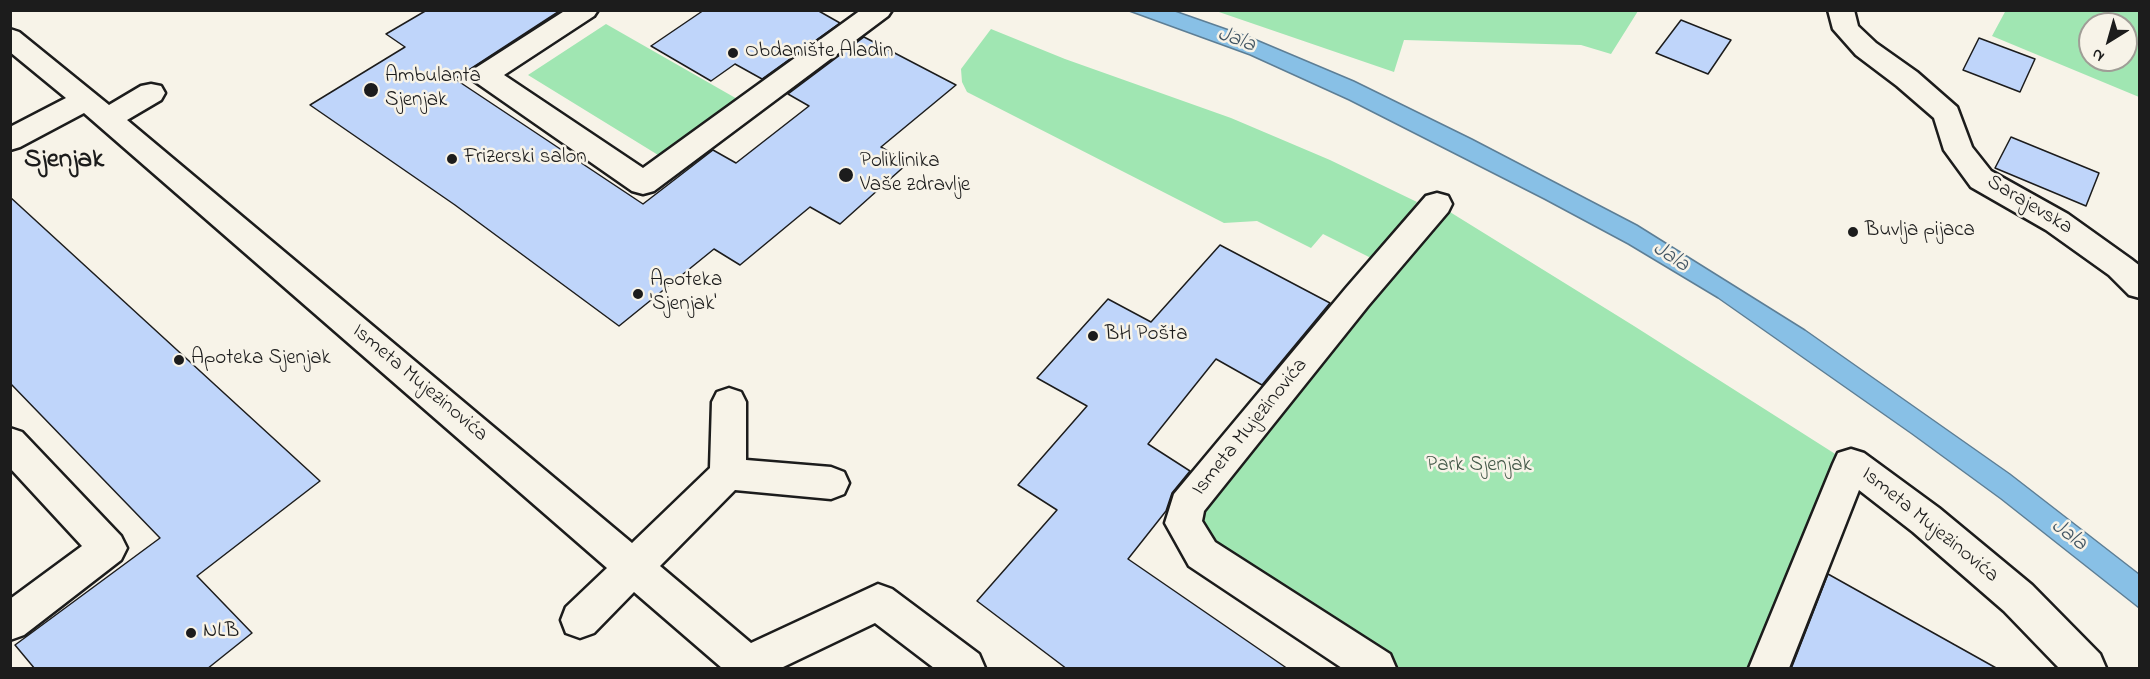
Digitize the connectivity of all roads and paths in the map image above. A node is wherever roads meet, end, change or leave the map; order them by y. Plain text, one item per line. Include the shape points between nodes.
1 (585, 10) edge
2 (879, 10) edge
3 (1841, 10) edge
4 (10, 38) edge
5 (151, 93) dead end
6 (97, 109) junction
7 (10, 140) edge
8 (1437, 204) dead end
9 (2139, 286) edge
10 (729, 402) dead end
11 (10, 443) edge
12 (728, 474) junction
13 (831, 483) dead end
14 (634, 568) junction
15 (580, 620) dead end
16 (10, 622) edge
17 (747, 667) edge
18 (965, 669) edge
19 (1376, 669) edge
20 (1769, 669) edge
21 (2086, 669) edge

1 - 2 street via 484,75 643,183
3 - 9 street, Sarajevska via 1845,29 1866,50 1947,114 1959,150 1981,179 2058,222 2120,267
4 - 6 street, Ismeta Mujezinovića
5 - 6 street
6 - 7 street
6 - 14 street, Ismeta Mujezinovića
8 - 19 street, Ismeta Mujezinovića via 1187,505 1183,523 1202,554
10 - 12 street
11 - 16 street via 108,548
12 - 13 street
12 - 14 street
14 - 15 street
14 - 17 street, Ismeta Mujezinovića
17 - 18 street via 878,602
20 - 21 street, Ismeta Mujezinovića via 1851,464 1926,520 2018,598

